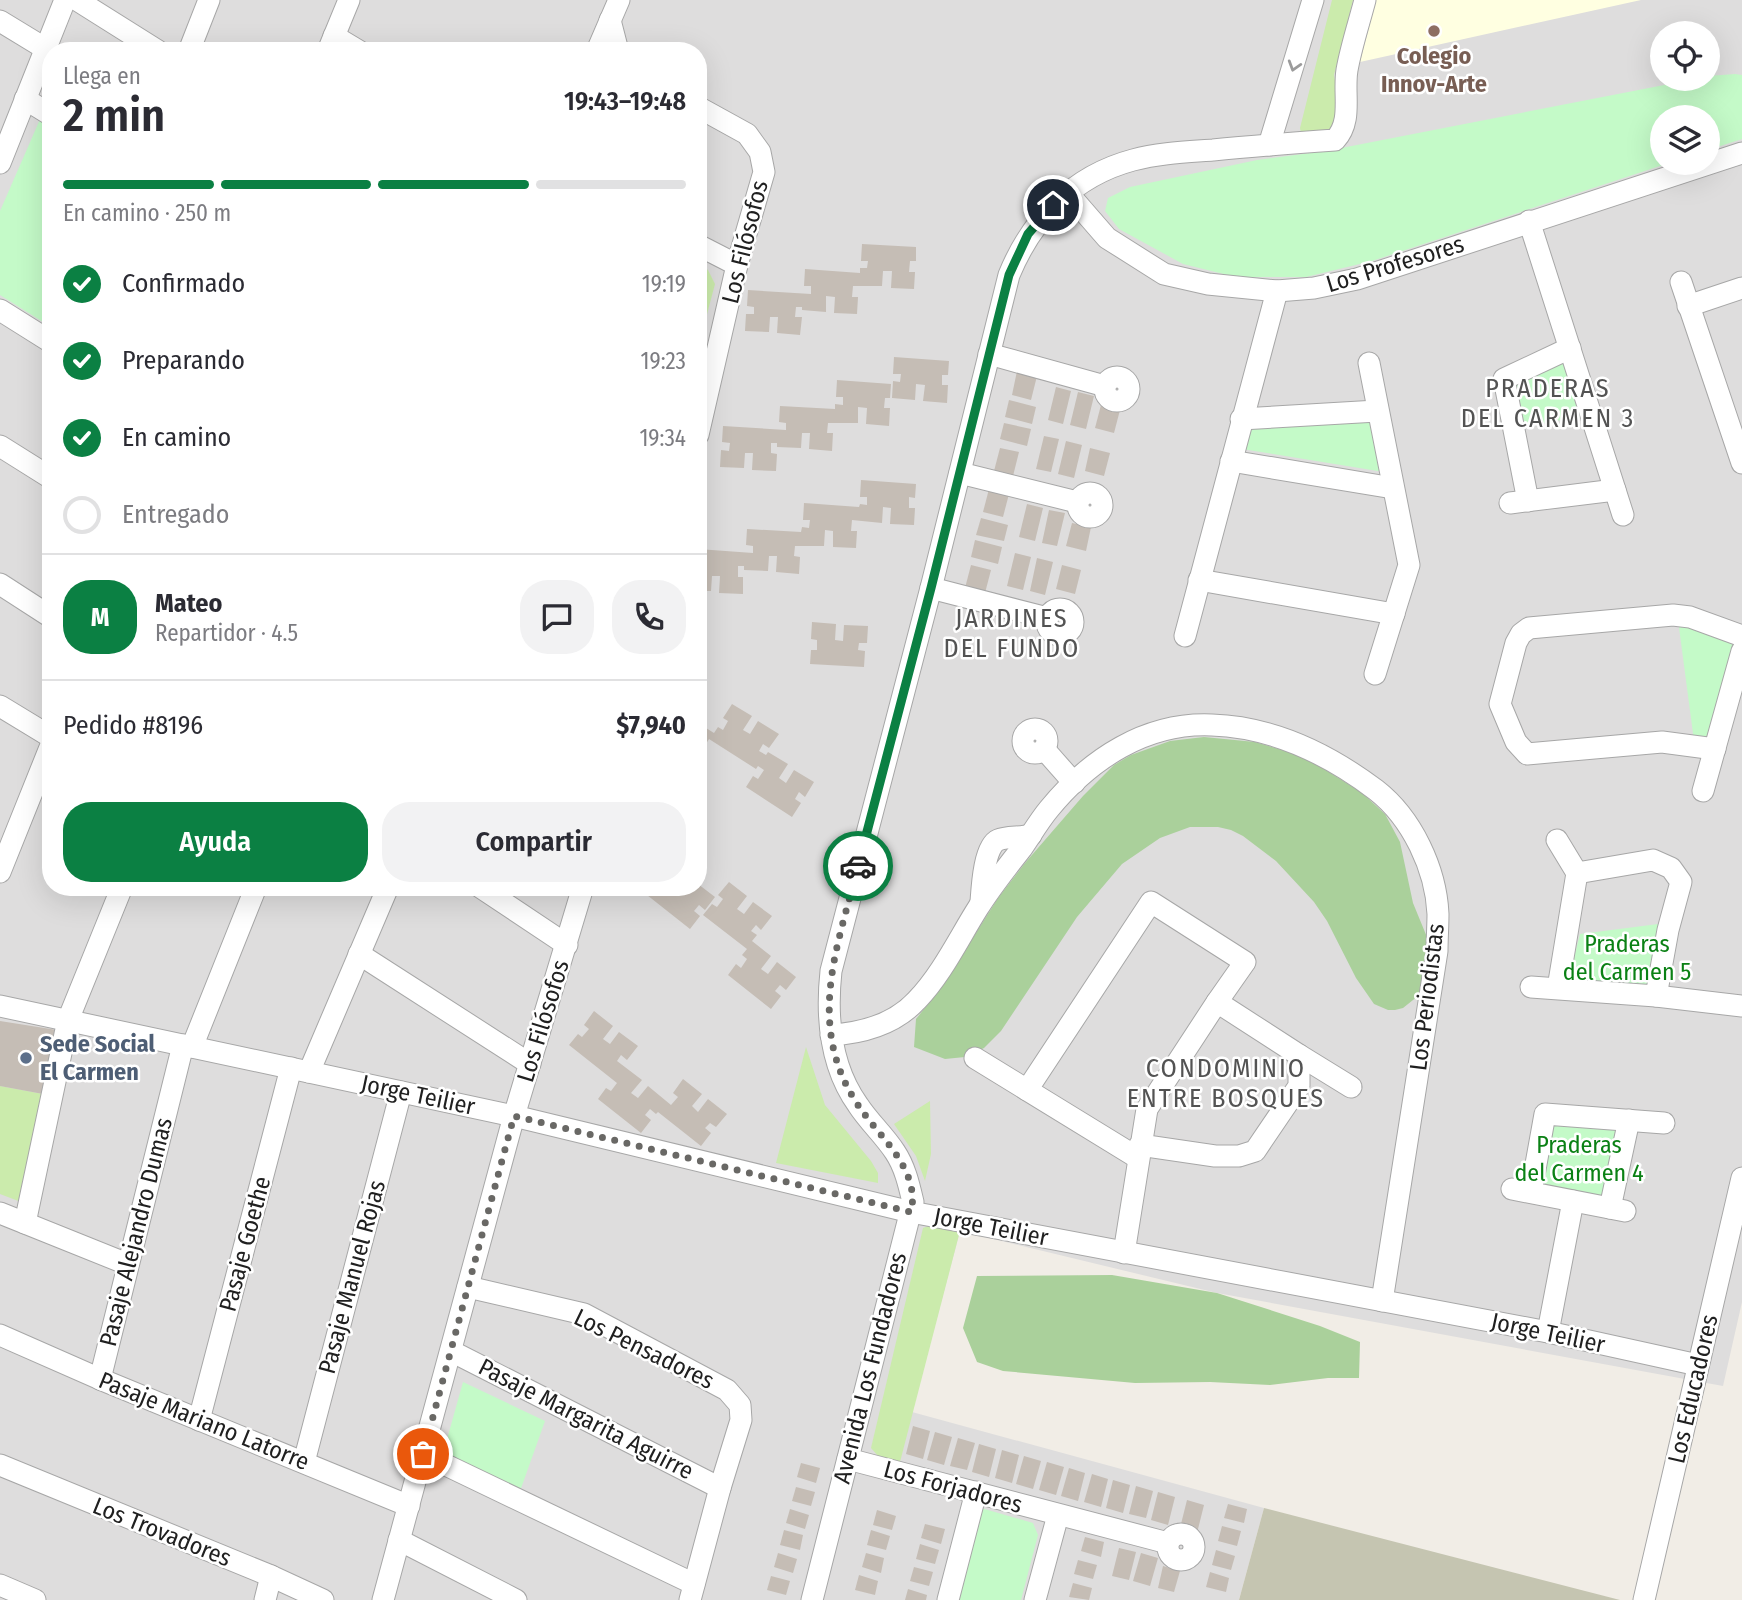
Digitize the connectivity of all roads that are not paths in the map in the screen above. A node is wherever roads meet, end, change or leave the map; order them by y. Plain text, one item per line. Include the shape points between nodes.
1 (65, 0) edge
2 (77, 0) edge
3 (209, 0) edge
4 (349, 0) edge
5 (1313, 0) edge
6 (1365, 0) edge
7 (614, 10) edge
8 (0, 21) edge
9 (49, 42) edge
10 (144, 42) edge
11 (193, 42) edge
12 (331, 42) edge
13 (601, 42) edge
14 (617, 42) edge
15 (42, 47) edge
16 (42, 59) edge
17 (26, 99) junction
18 (42, 109) edge
19 (707, 112) edge
20 (1269, 145) junction
21 (1742, 153) edge
22 (0, 163) edge
23 (1067, 192) junction
24 (1529, 221) junction
25 (707, 250) edge
26 (737, 265) junction
27 (1681, 282) dead end
28 (1742, 288) edge
29 (1277, 291) junction
30 (1688, 306) junction
31 (0, 310) edge
32 (42, 336) edge
33 (1570, 348) junction
34 (989, 354) junction
35 (1369, 363) dead end
36 (1105, 386) dead end
37 (707, 396) edge
38 (1377, 411) junction
39 (1241, 419) junction
40 (0, 446) edge
41 (1231, 461) junction
42 (1742, 463) edge
43 (42, 472) edge
44 (960, 473) junction
45 (1394, 488) junction
46 (1615, 490) junction
47 (1077, 502) dead end
48 (1623, 515) dead end
49 (1199, 580) junction
50 (0, 584) edge
51 (931, 588) junction
52 (42, 611) edge
53 (1394, 614) junction
54 (1047, 618) dead end
55 (1185, 636) dead end
56 (1742, 636) edge
57 (1742, 652) edge
58 (1375, 674) dead end
59 (0, 706) edge
60 (42, 732) edge
61 (1044, 749) dead end
62 (1714, 749) junction
63 (42, 767) edge
64 (1074, 783) junction
65 (1703, 791) dead end
66 (1557, 840) dead end
67 (0, 872) edge
68 (1577, 873) junction
69 (118, 896) edge
70 (252, 896) edge
71 (384, 896) edge
72 (494, 896) edge
73 (580, 896) edge
74 (567, 944) junction
75 (359, 954) junction
76 (1531, 987) dead end
77 (1558, 988) junction
78 (1656, 996) junction
79 (1217, 1002) junction
80 (0, 1006) edge
81 (1742, 1006) edge
82 (68, 1020) junction
83 (831, 1035) junction
84 (188, 1046) junction
85 (1299, 1055) junction
86 (975, 1058) dead end
87 (530, 1064) junction
88 (300, 1070) junction
89 (1351, 1087) dead end
90 (1027, 1090) junction
91 (401, 1091) junction
92 (514, 1116) junction
93 (1629, 1120) junction
94 (1664, 1123) dead end
95 (1139, 1152) junction
96 (1742, 1178) edge
97 (1573, 1201) junction
98 (911, 1212) junction
99 (0, 1213) edge
100 (25, 1223) junction
101 (1124, 1253) junction
102 (127, 1264) junction
103 (468, 1287) junction
104 (1382, 1301) junction
105 (1548, 1332) junction
106 (0, 1335) edge
107 (451, 1351) junction
108 (1698, 1365) junction
109 (100, 1379) junction
110 (199, 1420) junction
111 (423, 1454) junction
112 (848, 1458) junction
113 (304, 1462) junction
114 (0, 1465) edge
115 (720, 1488) junction
116 (976, 1492) junction
117 (409, 1506) junction
118 (1058, 1515) junction
119 (399, 1540) junction
120 (1168, 1543) dead end
121 (271, 1576) junction
122 (0, 1585) edge
123 (692, 1592) edge
124 (35, 1600) edge
125 (265, 1600) edge
126 (323, 1600) edge
127 (383, 1600) edge
128 (516, 1600) edge
129 (811, 1600) edge
130 (948, 1600) edge
131 (1035, 1600) edge
132 (1644, 1600) edge

1 - 9 street
2 - 10 street
3 - 11 street
4 - 12 street
5 -> 20 street
6 - 20 street, Avenida Los Fundadores via 1346,72 1342,132 1335,140
7 - 13 street
7 - 14 street
8 - 15 street
16 - 17 street
17 - 18 street
17 - 22 street
19 - 26 street, Los Filósofos via 747,134 760,152 764,172
20 - 23 street, Avenida Los Fundadores via 1136,159 1100,172
21 - 24 street, Los Profesores
23 - 29 street, Los Profesores via 1107,238 1164,274
23 - 34 street, Avenida Los Fundadores via 1040,219 1019,251
24 - 29 street, Los Profesores via 1357,279
24 - 33 street
25 - 26 street
26 - 37 street, Los Filósofos
27 - 30 street
28 - 30 street
29 - 39 street
30 - 42 street
31 - 32 street
33 - 46 street
33 - 46 street via 1504,379 1519,502
34 - 36 street
34 - 44 street, Avenida Los Fundadores
35 - 38 street
38 - 39 street
38 - 45 street
39 - 41 street
40 - 43 street
41 - 45 street
41 - 49 street
44 - 47 street
44 - 51 street, Avenida Los Fundadores
45 - 53 street via 1409,565
46 - 48 street
49 - 53 street
49 - 55 street
50 - 52 street
51 - 54 street
51 - 83 street, Avenida Los Fundadores via 831,971
53 - 58 street
56 - 62 street via 1673,615 1529,628 1516,643 1500,704 1516,742 1527,754 1662,742
57 - 62 street
59 - 60 street
61 - 64 street
62 - 65 street
63 - 67 street
64 - 83 street, Los Periodistas via 1049,809 980,904 917,1001 869,1030
64 - 104 street, Los Periodistas via 1105,756 1137,738 1199,724 1235,726 1271,733 1340,764 1379,792 1407,822 1433,884 1437,951
66 - 68 street
68 - 77 street
68 - 78 street via 1653,860 1671,868 1681,882
69 - 82 street
70 - 84 street, Pasaje Alejandro Dumas
71 - 75 street, Pasaje Goethe
72 - 74 street
73 - 74 street, Los Filósofos
74 - 87 street, Los Filósofos
75 - 87 street
75 - 88 street, Pasaje Goethe
76 - 77 street
77 - 78 street
78 - 81 street
79 - 85 street
79 - 90 street via 1245,962 1151,902
79 - 95 street via 1147,1109
80 - 82 street, Jorge Teilier
82 - 84 street, Jorge Teilier
82 - 100 street
83 - 98 street, Avenida Los Fundadores via 842,1079 908,1177
84 - 88 street, Jorge Teilier
84 - 102 street, Pasaje Alejandro Dumas
85 - 89 street
85 - 95 street via 1299,1086 1255,1151 1239,1156
86 - 90 street
87 - 92 street, Los Filósofos
88 - 91 street, Jorge Teilier
88 - 110 street, Pasaje Goethe
90 - 95 street
91 - 92 street, Jorge Teilier
91 - 113 street, Pasaje Manuel Rojas
92 - 98 street, Jorge Teilier
92 - 103 street, Los Filósofos
93 - 94 street
93 - 97 street via 1618,1209
93 - 97 street via 1545,1114 1521,1190
95 - 101 street
96 - 108 street, Los Educadores
97 - 105 street
98 - 101 street, Jorge Teilier
98 - 112 street, Avenida Los Fundadores
99 - 100 street
100 - 102 street
101 - 104 street, Jorge Teilier
102 - 109 street, Pasaje Alejandro Dumas
103 - 107 street, Los Filósofos
103 - 115 street, Los Pensadores via 584,1314 727,1390 740,1405 741,1420
104 - 105 street, Jorge Teilier
105 - 108 street, Jorge Teilier
106 - 109 street, Pasaje Mariano Latorre
107 - 111 street, Los Filósofos
107 - 115 street, Pasaje Margarita Aguirre
108 - 132 street, Los Educadores
109 - 110 street, Pasaje Mariano Latorre
110 - 113 street, Pasaje Mariano Latorre
111 - 117 street, Los Filósofos
111 - 123 street
112 - 116 street, Los Forjadores
112 - 129 street, Avenida Los Fundadores
113 - 117 street, Pasaje Mariano Latorre
114 - 121 street, Los Trovadores
115 - 123 street, Los Pensadores
116 - 118 street, Los Forjadores
116 - 130 street
117 - 119 street, Los Filósofos
118 - 120 street, Los Forjadores
118 - 131 street
119 - 127 street, Los Filósofos
119 - 128 street
121 - 125 street
121 - 126 street, Los Trovadores
122 - 124 street

